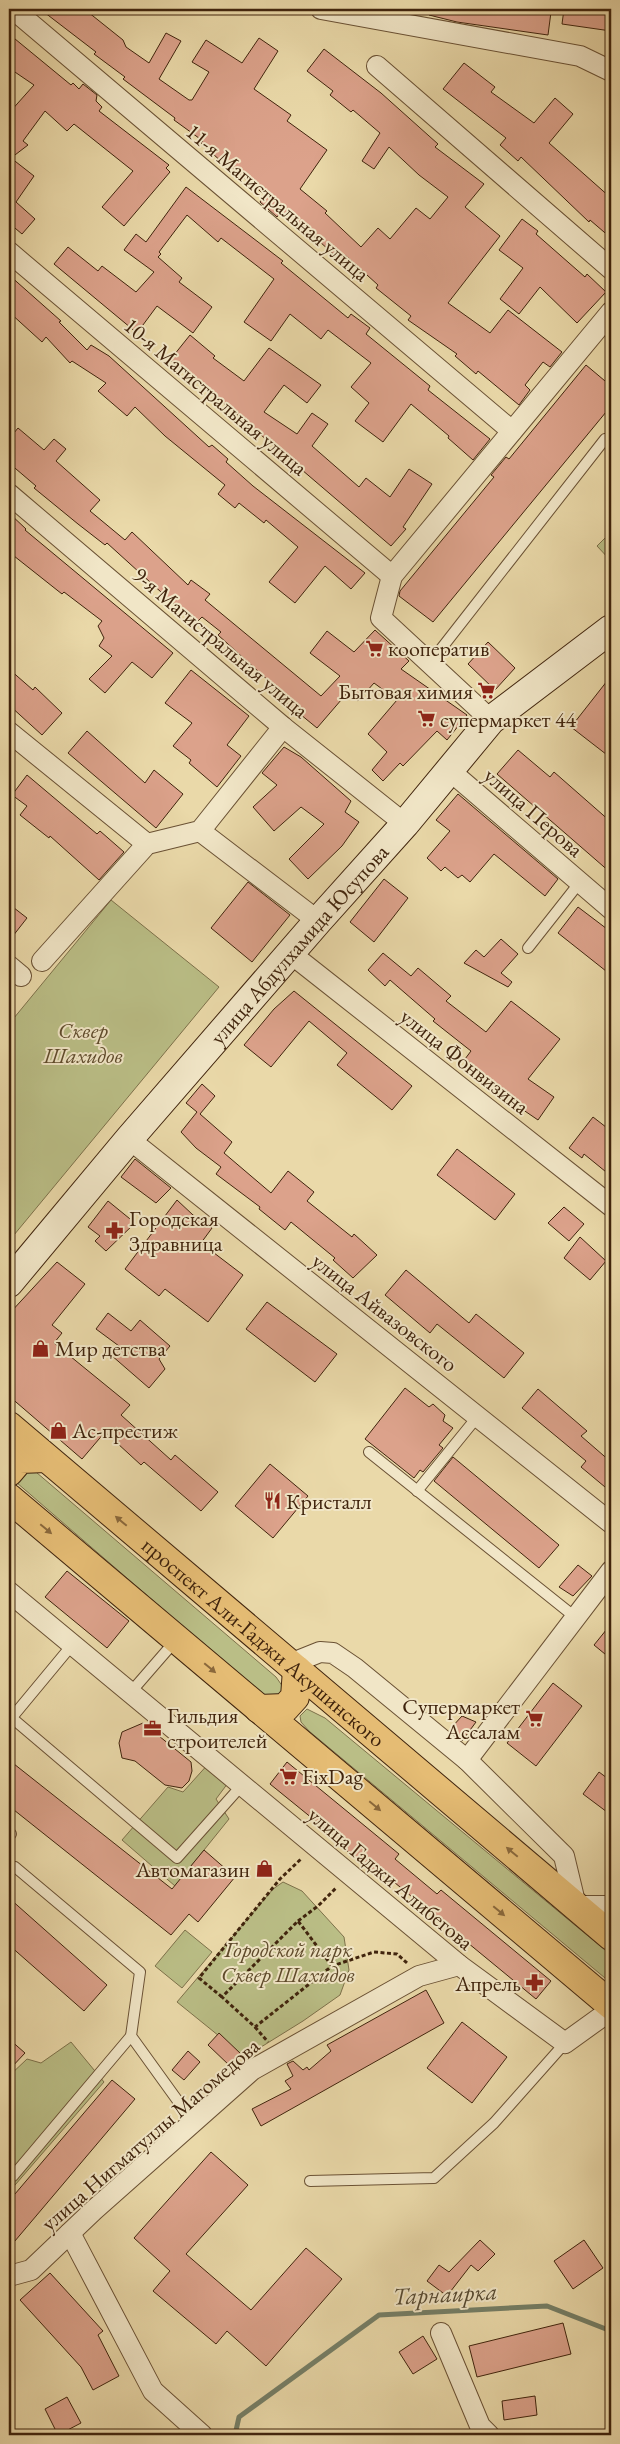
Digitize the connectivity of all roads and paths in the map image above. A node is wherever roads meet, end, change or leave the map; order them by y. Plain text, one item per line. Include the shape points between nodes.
1 (13, 9) edge
2 (321, 9) edge
3 (377, 66) dead end
4 (611, 71) edge
5 (9, 252) edge
6 (611, 269) edge
7 (611, 312) edge
8 (512, 431) junction
9 (605, 439) dead end
10 (9, 494) edge
11 (392, 576) junction
12 (611, 629) edge
13 (430, 663) junction
14 (490, 720) junction
15 (283, 727) junction
16 (9, 732) edge
17 (449, 770) junction
18 (405, 824) junction
19 (200, 831) junction
20 (147, 844) junction
21 (580, 882) junction
22 (611, 909) edge
23 (318, 921) junction
24 (528, 948) dead end
25 (290, 953) junction
26 (42, 961) dead end
27 (129, 1139) junction
28 (611, 1206) edge
29 (9, 1283) edge
30 (478, 1416) junction
31 (9, 1426) edge
32 (369, 1452) dead end
33 (46, 1458) junction
34 (9, 1472) edge
35 (9, 1480) edge
36 (418, 1491) junction
37 (14, 1502) edge
38 (611, 1523) edge
39 (608, 1583) edge
40 (9, 1592) edge
41 (575, 1617) junction
42 (177, 1640) junction
43 (72, 1646) junction
44 (293, 1667) junction
45 (130, 1693) junction
46 (259, 1710) junction
47 (10, 1719) edge
48 (466, 1760) junction
49 (242, 1785) junction
50 (310, 1863) dead end
51 (15, 1867) dead end
52 (348, 1872) junction
53 (329, 1882) dead end
54 (336, 1888) junction
55 (576, 1906) junction
56 (611, 1906) edge
57 (298, 1921) junction
58 (611, 1936) edge
59 (397, 1954) dead end
60 (459, 1965) junction
61 (332, 1966) junction
62 (222, 1998) junction
63 (609, 2004) edge
64 (131, 2036) junction
65 (565, 2043) junction
66 (193, 2122) junction
67 (9, 2172) edge
68 (310, 2181) dead end
69 (70, 2233) junction
70 (9, 2276) edge
71 (441, 2333) dead end
72 (202, 2435) edge
73 (489, 2435) edge

1 - 8 street, 11-я Магистральная улица
2 - 4 street via 580,56
3 - 6 street
5 - 11 street, 10-я Магистральная улица
7 - 8 street
8 - 11 street
9 - 13 lane
10 - 15 street, 9-я Магистральная улица
11 - 13 street via 382,618
12 - 14 street, улица Абдулхамида Юсупова
13 - 14 street
14 - 17 street, улица Абдулхамида Юсупова
15 - 18 street, 9-я Магистральная улица
15 - 19 street
16 - 20 street
17 - 18 street, улица Абдулхамида Юсупова
17 - 21 street, улица Перова
18 - 23 street, улица Абдулхамида Юсупова
19 - 20 street
19 - 23 street
20 - 26 street
21 - 22 street, улица Перова
21 - 24 lane
23 - 25 street, улица Абдулхамида Юсупова
25 - 27 street, улица Абдулхамида Юсупова
25 - 28 street, улица Фонвизина
27 - 29 street, улица Абдулхамида Юсупова
27 - 30 street, улица Айвазовского
30 - 36 lane
30 - 38 street, улица Айвазовского
31 - 33 main road, проспект Али-Гаджи Акушинского
32 - 36 lane
33 - 34 main road via 20,1459
44 -> 33 main road, проспект Али-Гаджи Акушинского
35 - 37 main road
36 - 41 lane
37 -> 42 main road
39 - 41 street
40 - 43 street, улица Гаджи Алибегова
41 - 48 street
42 - 45 lane
42 -> 46 main road
43 - 45 street, улица Гаджи Алибегова
43 - 47 lane
44 - 46 main road via 295,1697 285,1708
44 - 48 street via 320,1652 333,1652
55 -> 44 main road, проспект Али-Гаджи Акушинского
45 - 49 street, улица Гаджи Алибегова
46 -> 63 main road
47 - 49 lane via 177,1858
48 - 55 street via 564,1856
49 - 52 street, улица Гаджи Алибегова
50 - 62 path via 304,1856 280,1879 199,1978
51 - 64 lane via 140,1972
52 - 54 path
52 - 60 street, улица Гаджи Алибегова
53 - 54 path
54 - 57 path
55 - 56 street
55 - 58 main road, проспект Али-Гаджи Акушинского
57 - 61 path
57 - 62 path
59 - 61 path via 374,1952
60 - 65 street, улица Гаджи Алибегова
60 - 66 street, улица Нигматуллы Магомедова via 419,1976 278,2053 252,2070
61 - 62 path via 255,2027
63 - 65 street via 588,2026
64 - 66 lane
64 - 67 lane via 13,2176
65 - 68 lane via 494,2123 434,2178
66 - 69 street, улица Нигматуллы Магомедова
69 - 70 street, улица Нигматуллы Магомедова via 32,2270
69 - 72 street via 153,2391
71 - 73 street via 480,2426

